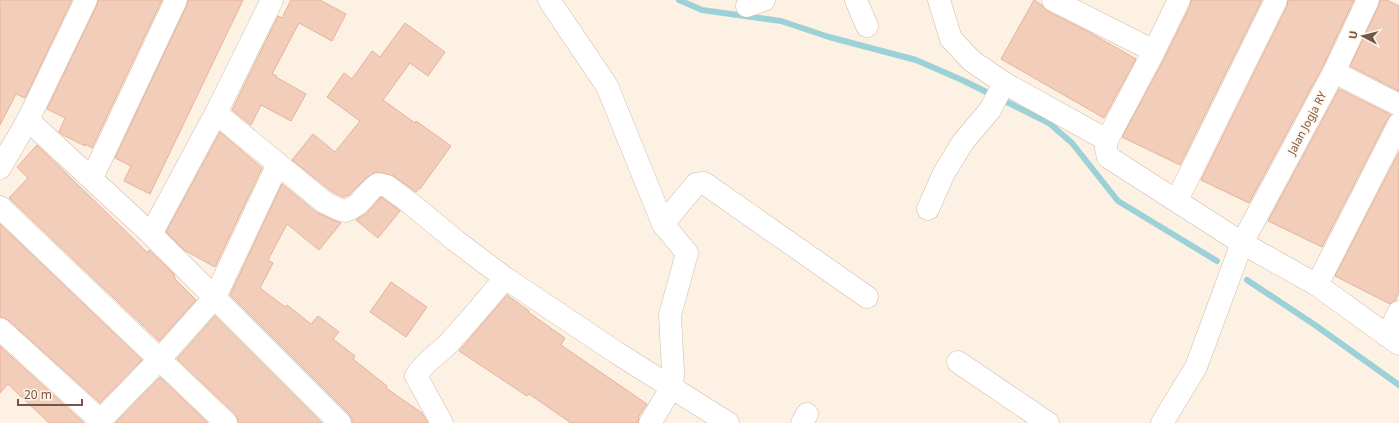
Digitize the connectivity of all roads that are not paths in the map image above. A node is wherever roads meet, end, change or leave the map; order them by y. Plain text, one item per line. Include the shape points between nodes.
1 (86, 0) edge
2 (176, 0) edge
3 (272, 0) edge
4 (549, 0) edge
5 (856, 0) edge
6 (939, 0) edge
7 (1053, 0) edge
8 (1179, 0) edge
9 (1276, 0) edge
10 (1368, 0) edge
11 (866, 26) dead end
12 (1154, 51) junction
13 (1334, 72) junction
14 (999, 93) junction
15 (1399, 105) edge
16 (216, 113) junction
17 (28, 120) junction
18 (1399, 124) edge
19 (1107, 140) junction
20 (278, 164) junction
21 (0, 168) edge
22 (92, 178) junction
23 (1177, 200) junction
24 (0, 207) edge
25 (928, 208) dead end
26 (663, 224) junction
27 (151, 234) junction
28 (1242, 243) junction
29 (505, 278) junction
30 (1317, 285) junction
31 (215, 297) junction
32 (867, 297) dead end
33 (1399, 312) edge
34 (0, 328) edge
35 (1393, 340) edge
36 (159, 360) junction
37 (958, 362) dead end
38 (672, 386) junction
39 (102, 422) edge
40 (226, 423) edge
41 (340, 423) edge
42 (442, 423) edge
43 (650, 423) edge
44 (728, 423) edge
45 (1048, 423) edge
46 (1162, 423) edge

1 - 17 street
2 - 22 street
3 - 16 street
4 - 26 street via 607,86
5 - 11 street
6 - 14 street via 951,39
7 - 12 street
8 - 12 street
9 - 23 street
10 - 13 street, Jalan Jogja RY
12 - 19 street
13 - 15 street
13 - 28 street, Jalan Jogja RY
14 - 19 street
14 - 25 street via 963,142 944,173
16 - 20 street
16 - 27 street
17 - 21 street
17 - 22 street
18 - 30 street
19 - 23 street via 1108,157
20 - 29 street via 324,202 338,210 344,211 360,202 378,184 387,186
20 - 31 street
22 - 27 street
23 - 28 street
24 - 36 street
26 - 32 street via 696,184 704,183
26 - 38 street via 687,253 670,315
27 - 31 street
28 - 30 street
28 - 46 street, Jalan Jogja RY via 1196,367
29 - 38 street via 617,353
29 - 42 street via 449,343 425,364 416,376
30 - 35 street
31 - 36 street
31 - 41 street
33 - 35 street
34 - 39 street
36 - 39 street
36 - 40 street
37 - 45 street
38 - 43 street
38 - 44 street

